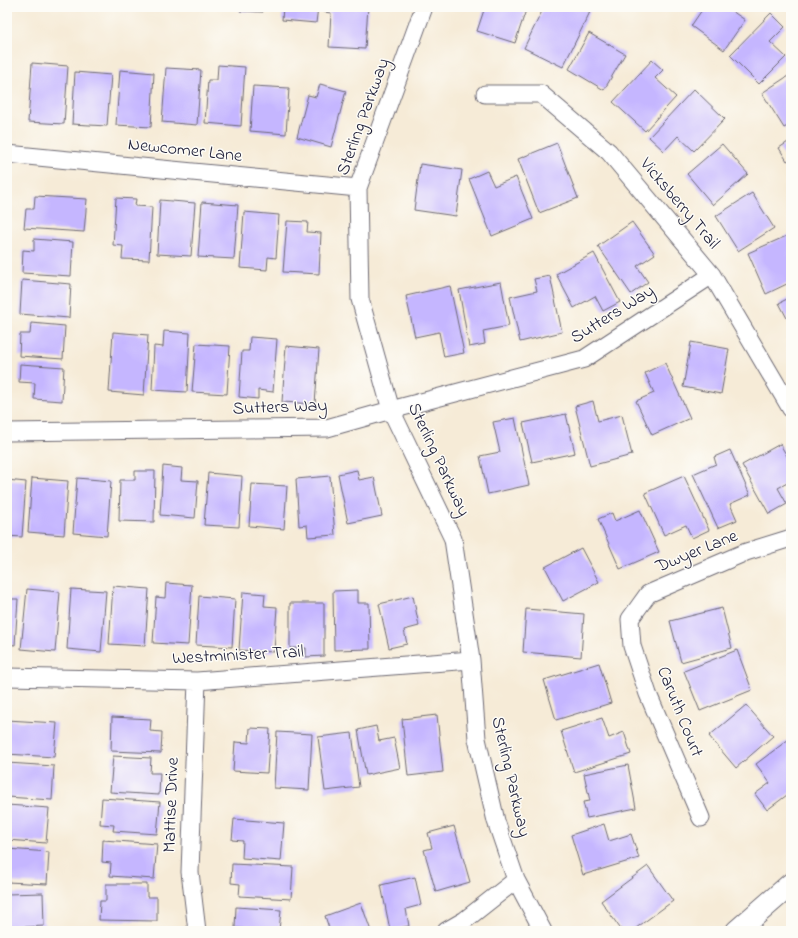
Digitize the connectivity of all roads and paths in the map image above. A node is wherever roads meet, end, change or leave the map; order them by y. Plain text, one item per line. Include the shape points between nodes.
1 (424, 7) edge
2 (485, 94) dead end
3 (7, 154) edge
4 (358, 188) junction
5 (712, 275) junction
6 (791, 409) edge
7 (391, 410) junction
8 (7, 432) edge
9 (791, 538) edge
10 (630, 619) joint
11 (471, 660) junction
12 (7, 677) edge
13 (197, 681) junction
14 (701, 818) dead end
15 (516, 880) junction
16 (791, 884) edge
17 (197, 931) edge
18 (446, 931) edge
19 (543, 931) edge
20 (737, 931) edge

1 - 4 street, Sterling Parkway
2 - 5 street, Vicksberry Trail via 541,94 609,152
3 - 4 street, Newcomer Lane
4 - 7 street, Sterling Parkway via 360,299
5 - 6 street, Vicksberry Trail
5 - 7 street, Sutters Way via 584,359
7 - 8 street, Sutters Way via 327,428
7 - 11 street, Sterling Parkway via 453,539
9 - 10 street, Dwyer Lane via 746,552 648,594
10 - 14 street, Caruth Court via 632,646 648,694
11 - 13 street, Westminister Trail
11 - 15 street, Sterling Parkway via 477,738 496,821
12 - 13 street, Westminister Trail
13 - 17 street, Mattise Drive via 190,872
15 - 18 street via 465,920
15 - 19 street, Sterling Parkway
16 - 20 main road

